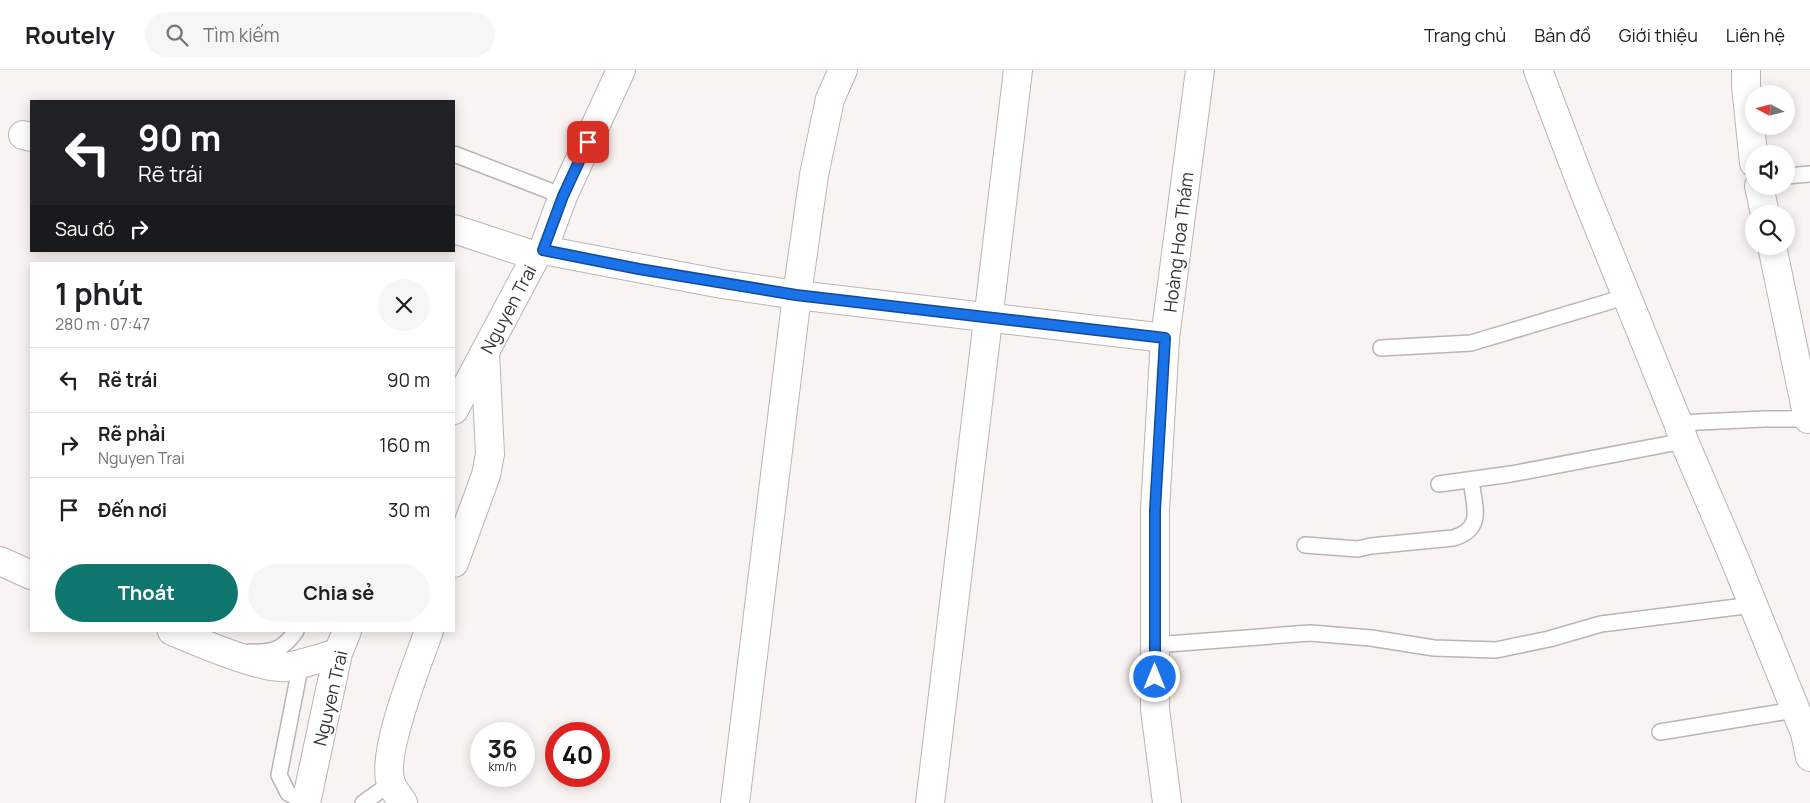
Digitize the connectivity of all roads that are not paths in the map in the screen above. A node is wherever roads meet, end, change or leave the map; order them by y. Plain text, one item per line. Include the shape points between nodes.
1 (620, 70) edge
2 (843, 70) edge
3 (1018, 70) edge
4 (1200, 70) edge
5 (1538, 70) edge
6 (1746, 70) edge
7 (1752, 145) edge
8 (455, 154) edge
9 (1810, 174) edge
10 (1795, 175) edge
11 (563, 196) junction
12 (455, 229) edge
13 (539, 253) junction
14 (1774, 255) edge
15 (796, 295) junction
16 (1628, 296) junction
17 (987, 318) junction
18 (1165, 338) junction
19 (1381, 348) dead end
20 (485, 352) junction
21 (455, 385) edge
22 (455, 408) edge
23 (1809, 419) edge
24 (1681, 432) junction
25 (1471, 480) junction
26 (1439, 484) dead end
27 (1306, 545) dead end
28 (455, 560) edge
29 (0, 561) edge
30 (30, 574) edge
31 (1753, 605) junction
32 (175, 632) edge
33 (295, 632) edge
34 (429, 632) edge
35 (343, 642) edge
36 (1155, 645) junction
37 (223, 651) junction
38 (301, 663) junction
39 (1796, 710) junction
40 (1660, 732) dead end
41 (1810, 757) edge
42 (397, 793) edge
43 (306, 803) edge
44 (363, 803) edge
45 (735, 803) edge
46 (930, 803) edge
47 (1167, 803) edge

1 - 11 street, Nguyen Trai
2 - 15 street via 830,99 814,175
3 - 17 street
4 - 18 street, Hoàng Hoa Thám
5 - 16 street
6 - 7 street
8 - 11 lane
9 - 10 lane
11 - 13 street, Nguyen Trai
12 - 13 street
13 - 15 street
13 - 20 street, Nguyen Trai
14 - 23 street
15 - 17 street
15 - 45 street
16 - 19 lane via 1471,343
16 - 24 street
17 - 18 street
17 - 46 street
18 - 36 street, Hoàng Hoa Thám via 1155,510
20 - 21 lane
20 - 22 street, Nguyen Trai
20 - 28 street via 490,454 486,475
23 - 24 lane via 1764,419
24 - 25 lane via 1511,474
24 - 31 street
25 - 26 lane
25 - 27 lane via 1475,520 1464,534 1358,549
29 - 30 street
31 - 36 lane via 1601,624 1549,640 1496,650 1434,648 1310,633
31 - 39 street
32 - 37 street
33 - 37 lane via 275,651
34 - 42 street via 392,740 388,761
35 - 38 street
35 - 43 street, Nguyen Trai
36 - 47 street, Hoàng Hoa Thám via 1155,709
37 - 38 street via 271,666
38 - 43 lane via 279,775 288,793
39 - 40 lane
39 - 41 street
42 - 44 lane

